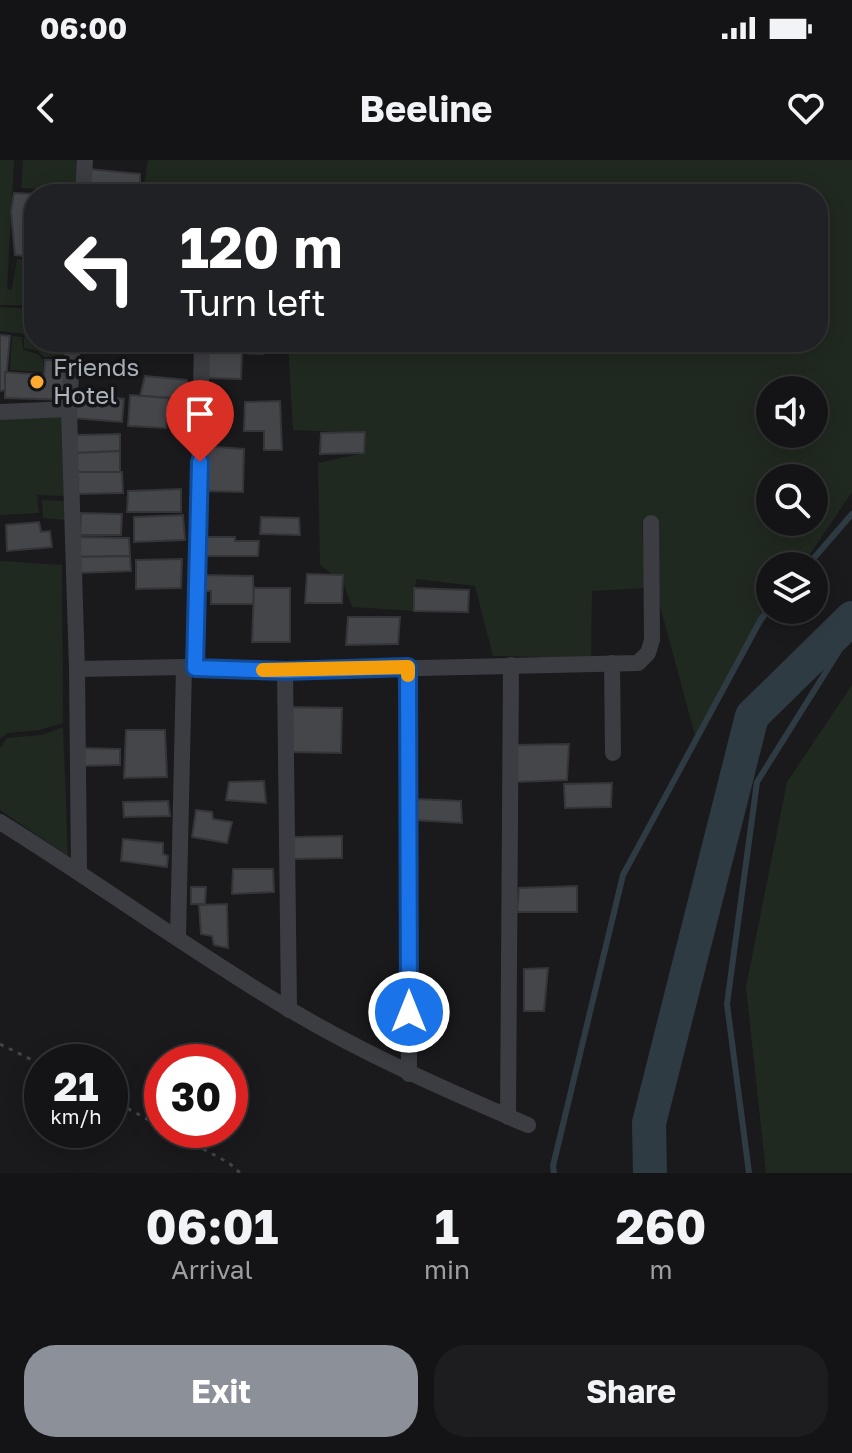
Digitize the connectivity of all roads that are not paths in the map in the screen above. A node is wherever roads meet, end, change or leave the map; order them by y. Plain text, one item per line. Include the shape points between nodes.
1 (85, 160) edge
2 (84, 184) edge
3 (72, 352) edge
4 (198, 352) edge
5 (69, 409) junction
6 (0, 412) edge
7 (651, 523) dead end
8 (612, 663) junction
9 (511, 665) junction
10 (190, 667) junction
11 (408, 667) junction
12 (77, 669) junction
13 (285, 671) junction
14 (613, 753) dead end
15 (0, 822) edge
16 (79, 871) junction
17 (178, 937) junction
18 (289, 1010) junction
19 (409, 1074) junction
20 (508, 1117) junction
21 (528, 1125) dead end

1 - 2 street
3 - 5 street
4 - 10 street
5 - 6 street
5 - 12 street
7 - 8 street via 652,640 638,663
8 - 9 street
8 - 14 street
9 - 11 street
9 - 20 street
10 - 12 street
10 - 13 street
10 - 17 street
11 - 13 street
11 - 19 street
12 - 16 street
13 - 18 street
15 - 16 street
16 - 17 street
17 - 18 street
18 - 19 street
19 - 20 street
20 - 21 street

